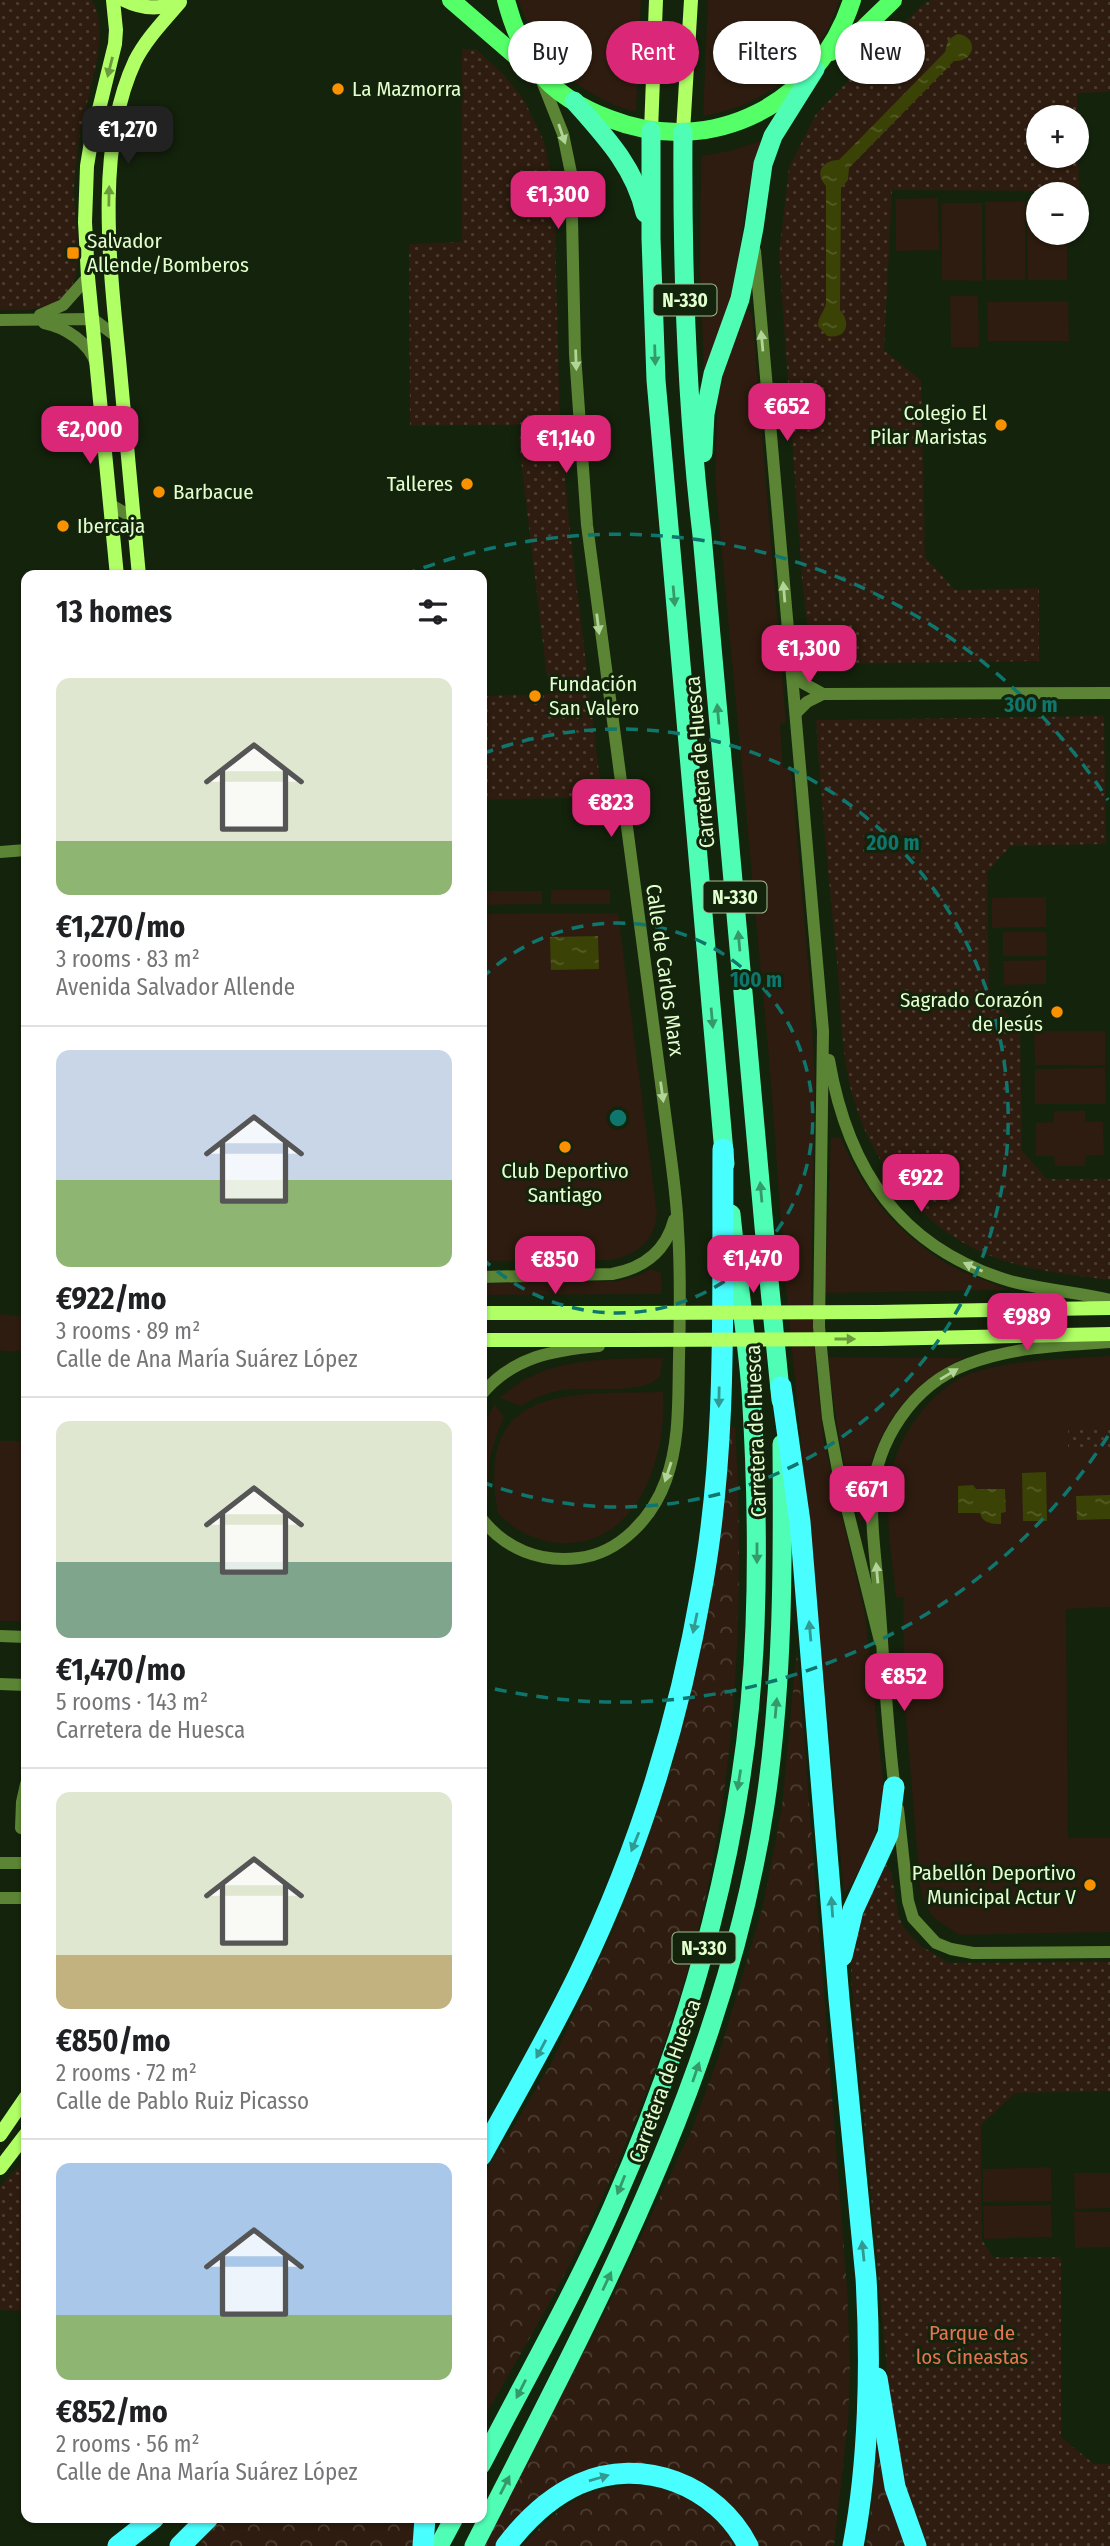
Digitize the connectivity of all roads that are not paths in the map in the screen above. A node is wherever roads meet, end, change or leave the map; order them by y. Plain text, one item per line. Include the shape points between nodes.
1 (113, 0) edge
2 (124, 0) edge
3 (451, 0) edge
4 (506, 0) edge
5 (656, 0) edge
6 (691, 0) edge
7 (852, 0) edge
8 (892, 0) edge
9 (181, 1) edge
10 (514, 21) edge
11 (508, 50) edge
12 (821, 61) joint
13 (543, 84) edge
14 (555, 84) edge
15 (800, 84) edge
16 (806, 84) edge
17 (574, 101) junction
18 (651, 131) junction
19 (683, 132) junction
20 (754, 228) junction
21 (651, 238) junction
22 (88, 277) junction
23 (27, 319) junction
24 (93, 319) junction
25 (0, 320) edge
26 (117, 337) junction
27 (97, 369) junction
28 (111, 505) junction
29 (134, 514) junction
30 (702, 535) junction
31 (116, 570) edge
32 (139, 570) edge
33 (790, 660) junction
34 (1110, 693) edge
35 (823, 694) junction
36 (796, 713) junction
37 (21, 850) edge
38 (0, 852) edge
39 (823, 1031) junction
40 (723, 1149) junction
41 (677, 1209) junction
42 (487, 1277) edge
43 (1110, 1300) edge
44 (1110, 1308) edge
45 (487, 1313) edge
46 (1110, 1334) edge
47 (487, 1340) edge
48 (628, 1340) junction
49 (1110, 1342) edge
50 (781, 1387) junction
51 (487, 1389) edge
52 (487, 1524) edge
53 (0, 1636) edge
54 (21, 1637) edge
55 (880, 1641) junction
56 (0, 1684) edge
57 (21, 1685) edge
58 (894, 1787) junction
59 (0, 1863) edge
60 (21, 1863) edge
61 (0, 1898) edge
62 (21, 1898) edge
63 (1110, 1952) edge
64 (839, 1999) junction
65 (21, 2104) edge
66 (0, 2135) edge
67 (21, 2141) edge
68 (487, 2145) edge
69 (0, 2168) edge
70 (868, 2319) junction
71 (487, 2453) edge
72 (487, 2520) edge
73 (148, 2523) edge
74 (166, 2523) edge
75 (203, 2523) edge
76 (425, 2523) edge
77 (451, 2523) edge
78 (486, 2523) edge
79 (118, 2546) edge
80 (141, 2546) edge
81 (180, 2546) edge
82 (423, 2546) edge
83 (439, 2546) edge
84 (474, 2546) edge
85 (506, 2546) edge
86 (748, 2546) edge
87 (853, 2546) edge
88 (916, 2546) edge

1 -> 22 main road via 115,44 87,166
2 - 9 main road via 153,8
3 - 11 main road
4 - 10 main road
5 - 18 main road
6 - 19 main road
7 - 12 main road via 839,35
8 - 12 main road
26 -> 9 main road via 108,192 120,105 141,50
13 -> 41 street, Calle de Carlos Marx via 568,151 573,183 575,354 587,525
14 - 17 main road
15 - 19 main road via 769,108 741,121
16 - 20 highway via 773,136 763,164
17 - 18 main road via 611,120
17 - 21 highway via 629,169
18 - 19 main road
18 - 21 highway, Carretera de Huesca / N-330
19 - 30 highway, Carretera de Huesca / N-330 via 686,364
20 - 30 highway via 740,299 717,360 705,414
33 -> 20 street
21 -> 40 highway, Carretera de Huesca / N-330 via 657,394
22 - 23 street via 53,312
22 - 24 main road
23 - 24 street
23 - 25 street
23 - 27 street via 73,336 89,351
24 - 26 street
24 - 27 main road
26 - 29 main road
27 - 28 main road
28 - 29 street
28 - 31 main road
29 - 32 main road
50 -> 30 highway, Carretera de Huesca / N-330
33 - 35 street via 803,683
33 - 36 street
34 - 35 street
35 - 36 street
36 - 39 street
37 - 38 street
43 -> 39 street via 1032,1286 979,1270 932,1245 904,1220 878,1190 854,1150 836,1101
39 - 55 street via 819,1327 839,1476
40 -> 68 highway via 718,1434 712,1505 702,1587 672,1726 638,1836 580,1972
40 -> 71 highway, Carretera de Huesca / N-330 via 750,1387 757,1515 751,1683 733,1816 701,1961 655,2102 611,2209
41 - 42 street via 664,1245 638,1268 612,1275
41 -> 52 street, Calle de Carlos Marx via 681,1284 677,1417 672,1460 659,1497 630,1534 582,1558 548,1559 530,1554 500,1538
44 - 45 main road, bridge
48 -> 46 main road, bridge
47 - 48 main road
48 - 51 street via 528,1359
55 -> 49 street via 874,1488 887,1441 905,1411 934,1383 968,1364 1020,1351
64 -> 50 highway via 800,1522
72 -> 50 highway, Carretera de Huesca / N-330 via 638,2213 691,2085 735,1947 765,1807 780,1671
53 - 54 street
55 - 58 street
56 - 57 street
58 - 63 street via 908,1901 913,1918 936,1943 973,1953
58 - 64 highway via 888,1834 853,1910
59 - 60 street
61 - 62 street
70 -> 64 highway
65 - 66 main road
67 - 69 main road
70 - 87 highway via 865,2446
70 - 88 highway via 887,2450 898,2499
73 - 79 highway
74 - 80 highway
75 - 81 highway
76 - 82 highway
77 - 83 highway
84 -> 78 highway, Carretera de Huesca / N-330
85 -> 86 highway via 534,2514 558,2496 605,2475 631,2473 681,2482 705,2495 726,2514

